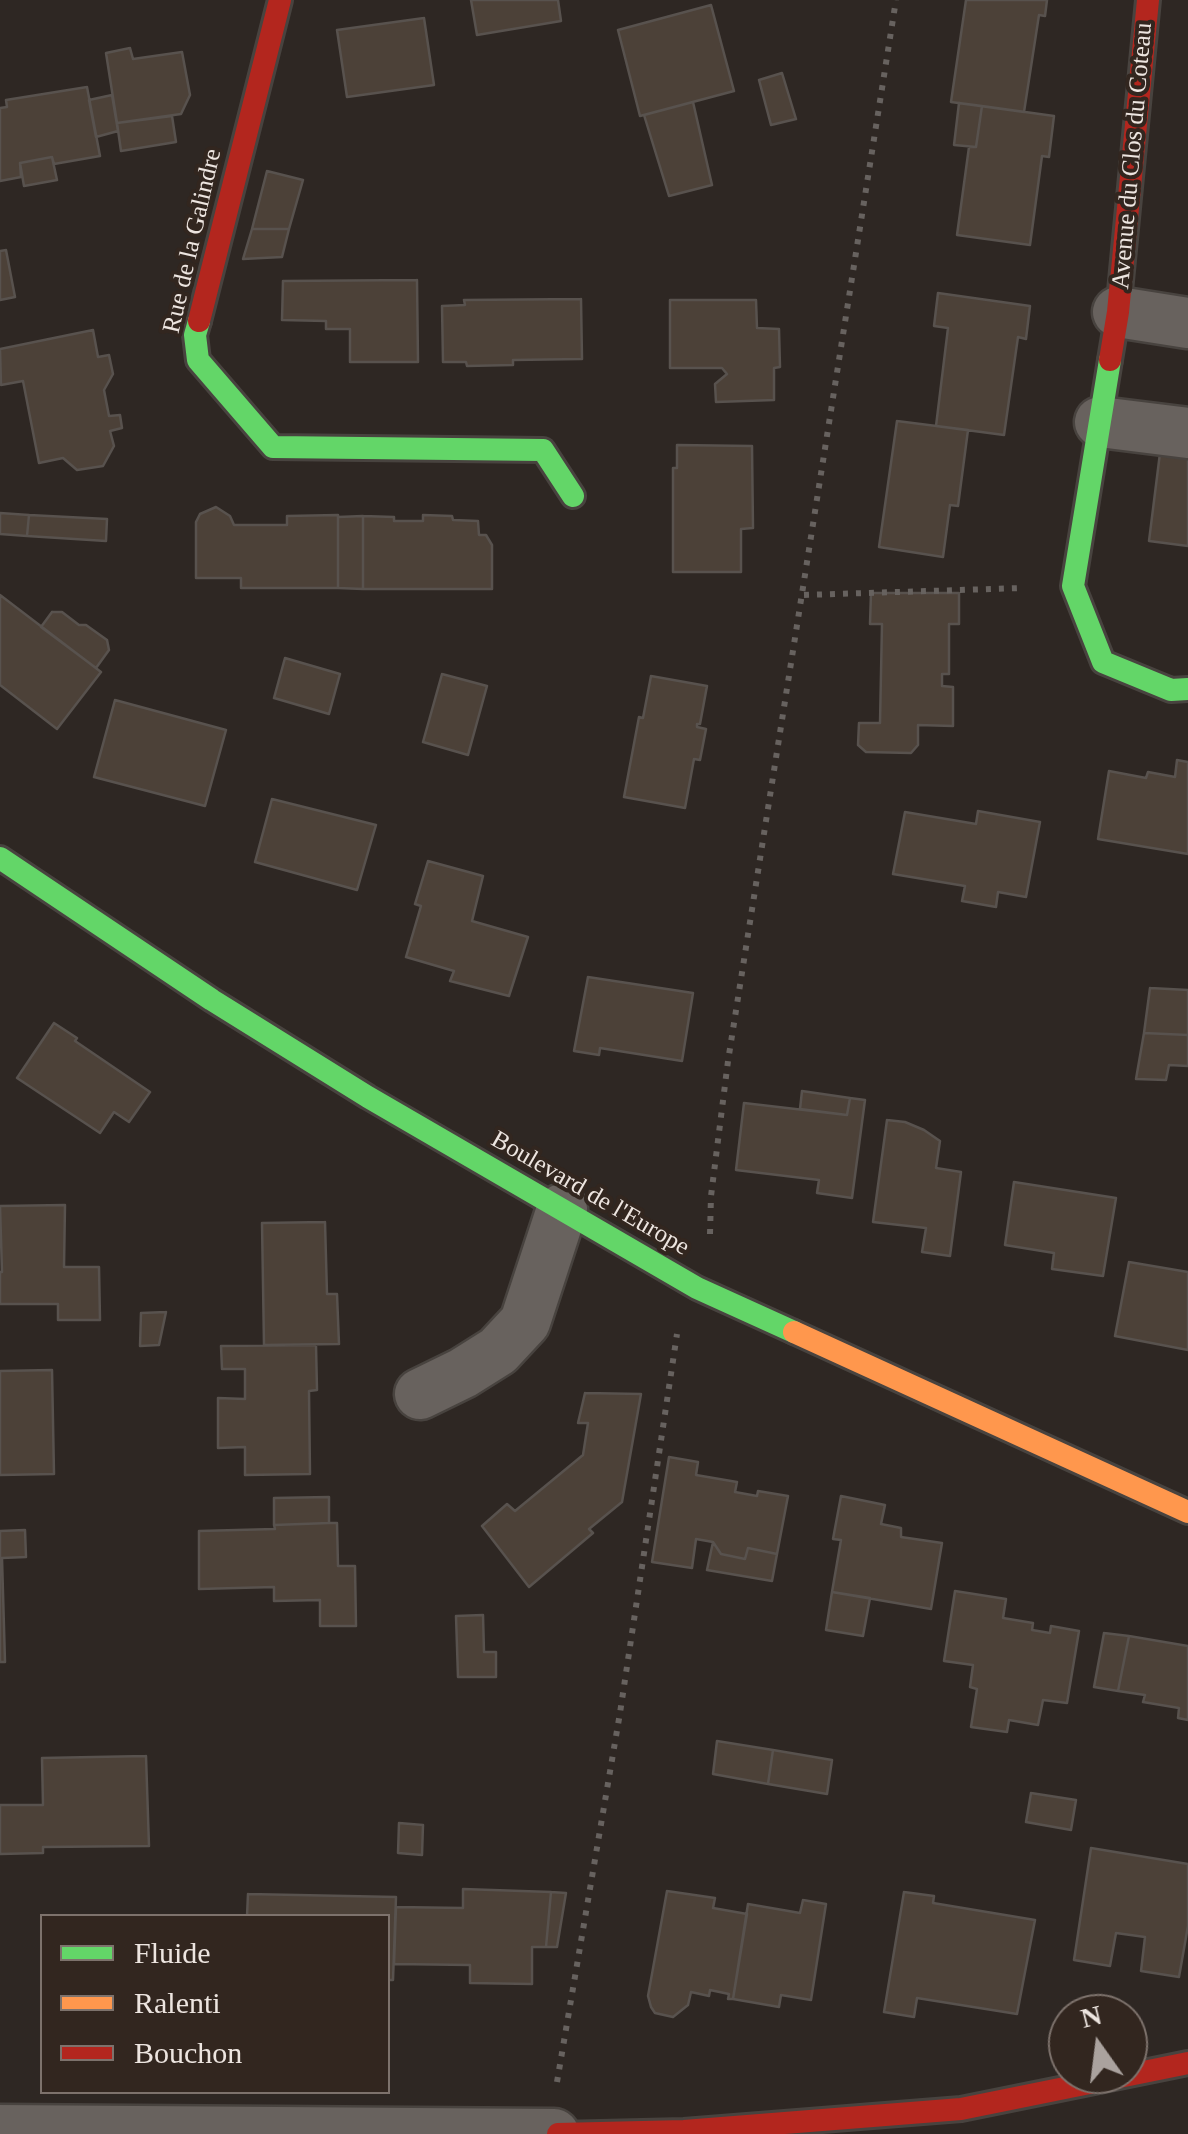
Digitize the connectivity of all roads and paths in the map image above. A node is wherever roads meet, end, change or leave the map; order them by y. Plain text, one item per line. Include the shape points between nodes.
1 (280, 0) edge
2 (896, 0) edge
3 (1148, 0) edge
4 (1118, 312) junction
5 (1188, 322) edge
6 (1100, 422) junction
7 (1188, 433) edge
8 (573, 496) dead end
9 (1073, 586) junction
10 (804, 595) junction
11 (1188, 690) edge
12 (0, 858) edge
13 (562, 1208) junction
14 (710, 1246) dead end
15 (679, 1322) dead end
16 (420, 1394) dead end
17 (1188, 1512) edge
18 (1188, 2063) edge
19 (556, 2119) edge
20 (0, 2130) edge
21 (684, 2132) edge

1 - 8 street, Rue de la Galindre via 195,335 198,360 273,447 543,450
2 - 10 path
3 - 4 street, Avenue du Clos du Coteau
4 - 5 street, Avenue du Clos du Coteau
4 - 6 street, Avenue du Clos du Coteau
6 - 7 street
6 - 9 street, Avenue du Clos du Coteau
9 - 10 path
9 - 11 street via 1103,662 1171,690
10 - 14 path via 728,1061
12 - 13 street, Boulevard de l'Europe via 258,1030
13 - 16 street via 524,1322 498,1352
13 - 17 street, Boulevard de l'Europe via 696,1288
15 - 19 path
18 - 21 street via 962,2109
19 - 20 street
19 - 21 street

